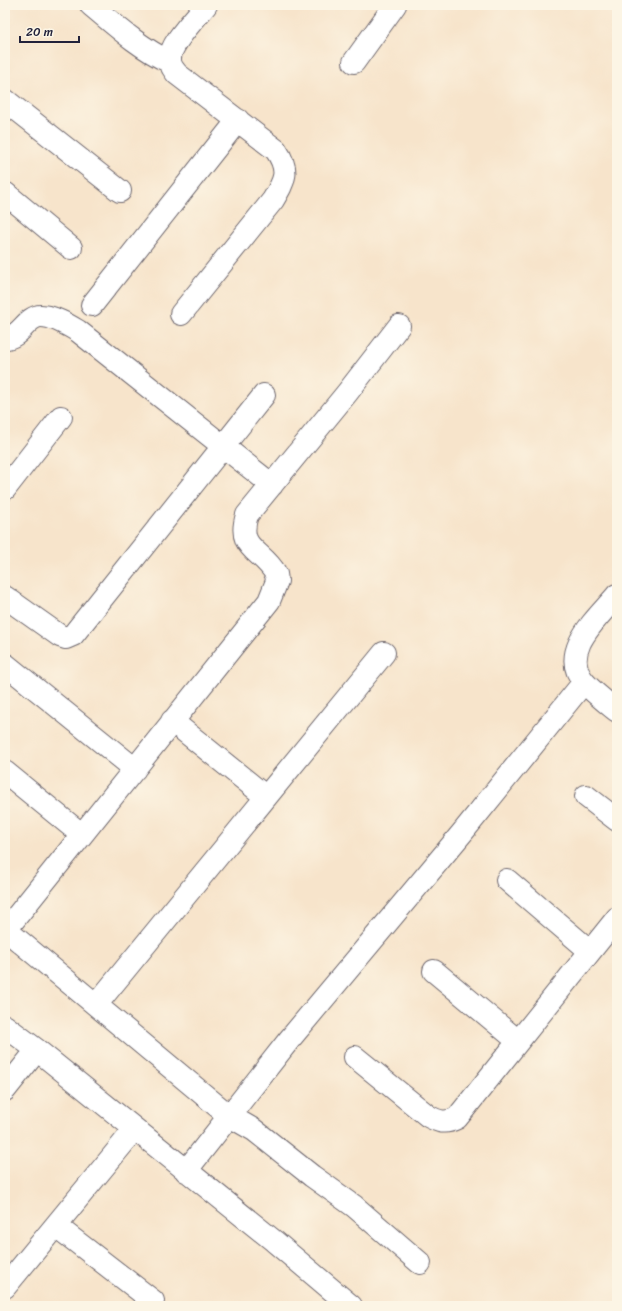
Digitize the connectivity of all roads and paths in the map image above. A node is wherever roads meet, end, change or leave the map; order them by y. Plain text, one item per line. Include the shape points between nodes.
1 (91, 5) edge
2 (206, 5) edge
3 (395, 5) edge
4 (170, 62) junction
5 (354, 62) dead end
6 (5, 100) edge
7 (238, 120) junction
8 (120, 191) dead end
9 (5, 193) edge
10 (71, 248) dead end
11 (92, 305) dead end
12 (181, 314) dead end
13 (399, 326) dead end
14 (5, 338) edge
15 (264, 395) dead end
16 (61, 417) dead end
17 (222, 447) junction
18 (272, 485) junction
19 (5, 489) edge
20 (617, 595) edge
21 (5, 597) edge
22 (384, 653) dead end
23 (5, 664) edge
24 (584, 682) junction
25 (617, 711) edge
26 (172, 721) junction
27 (135, 769) junction
28 (5, 772) edge
29 (586, 796) dead end
30 (266, 797) junction
31 (617, 820) edge
32 (81, 834) junction
33 (507, 880) dead end
34 (617, 918) edge
35 (5, 930) edge
36 (590, 951) junction
37 (434, 971) dead end
38 (96, 1005) junction
39 (5, 1026) edge
40 (518, 1041) junction
41 (37, 1050) junction
42 (354, 1057) dead end
43 (5, 1090) edge
44 (228, 1115) junction
45 (135, 1129) junction
46 (186, 1171) junction
47 (56, 1226) junction
48 (420, 1263) dead end
49 (5, 1286) edge
50 (153, 1301) dead end
51 (351, 1306) edge

1 - 4 street via 132,39
2 - 4 street via 175,45
3 - 5 street
4 - 7 street via 177,74
6 - 8 street
7 - 11 street
7 - 12 street via 276,150 284,161 285,174 282,185 273,200
9 - 10 street
13 - 18 street
14 - 17 street via 18,334 33,319 40,316 51,318 78,331
15 - 17 street
16 - 19 street
17 - 18 street
17 - 21 street via 73,635 66,638 60,636
18 - 26 street via 247,515 242,529 246,540 276,574 275,590 239,640
20 - 24 street via 583,636 576,649 575,666
22 - 30 street
23 - 27 street
24 - 25 street
24 - 44 street
26 - 27 street
26 - 30 street
27 - 32 street
28 - 32 street
29 - 31 street
30 - 38 street
32 - 35 street
33 - 36 street
34 - 36 street
35 - 38 street
36 - 40 street
37 - 40 street
38 - 44 street
39 - 41 street
40 - 42 street via 457,1118 448,1122 439,1122 428,1116
41 - 43 street
41 - 45 street
44 - 46 street
44 - 48 street via 254,1130 354,1206
45 - 46 street
45 - 47 street
46 - 51 street
47 - 49 street
47 - 50 street

